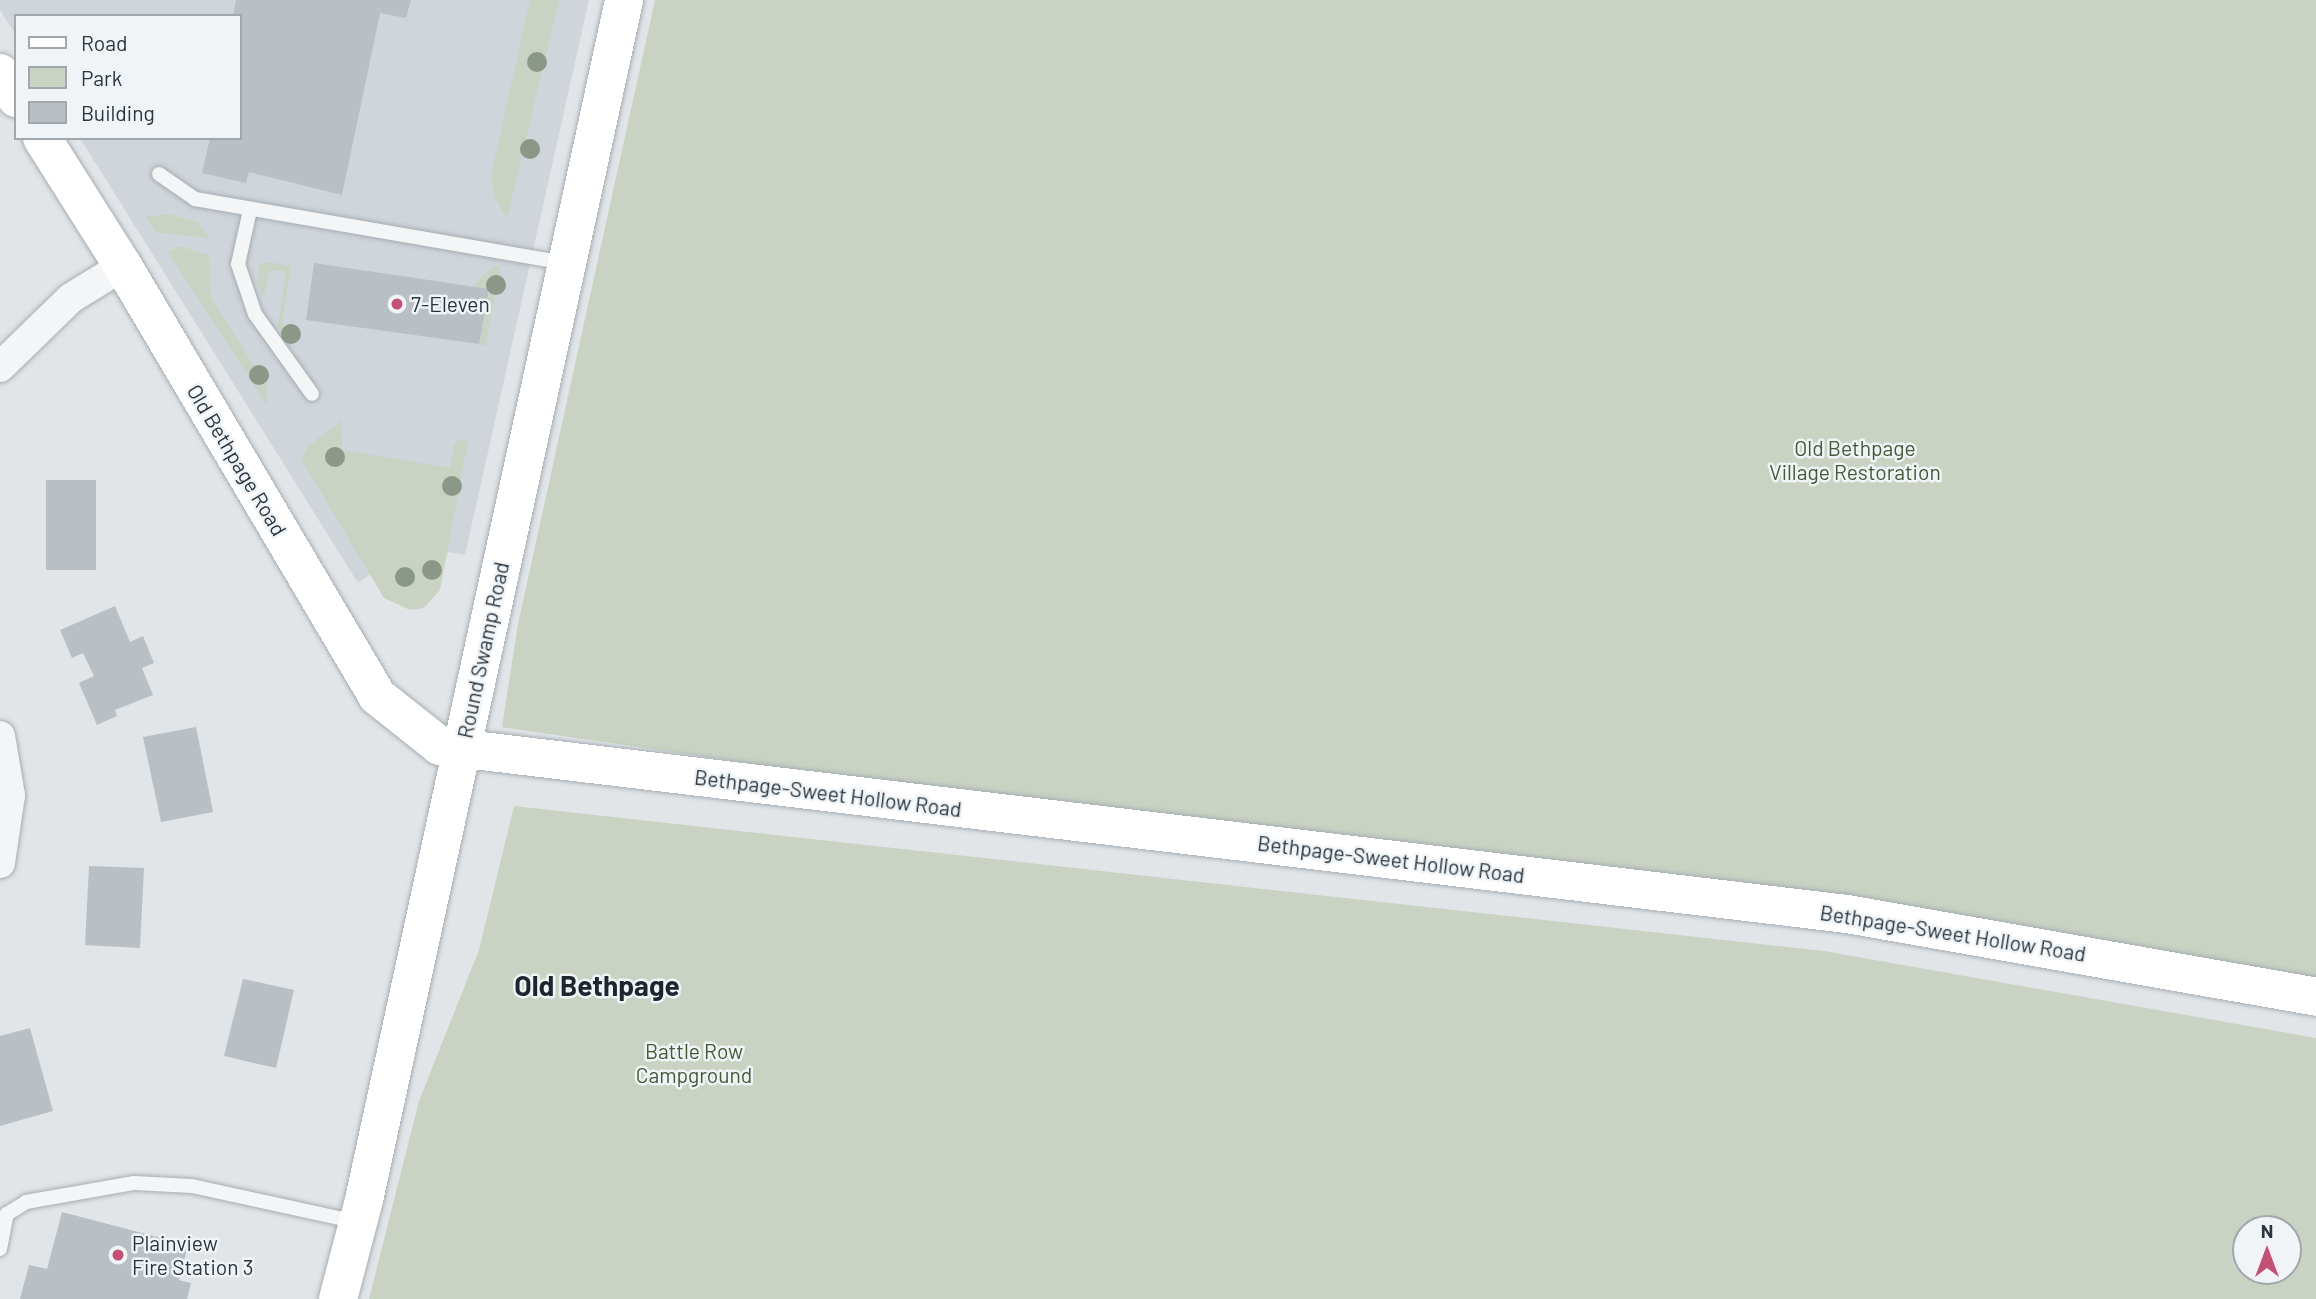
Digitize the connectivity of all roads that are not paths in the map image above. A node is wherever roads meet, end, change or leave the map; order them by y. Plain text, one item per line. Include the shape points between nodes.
1 (624, 0) edge
2 (0, 73) edge
3 (14, 95) edge
4 (42, 140) edge
5 (159, 174) dead end
6 (250, 210) junction
7 (567, 263) junction
8 (123, 266) junction
9 (0, 368) edge
10 (312, 394) dead end
11 (0, 736) edge
12 (461, 751) junction
13 (0, 863) edge
14 (2316, 997) edge
15 (358, 1223) junction
16 (0, 1250) edge
17 (338, 1299) edge

1 - 7 main road, Round Swamp Road
2 - 3 main road
4 - 8 main road, Old Bethpage Road
5 - 6 lane via 195,199
6 - 7 lane
6 - 10 lane via 238,264 250,301
7 - 12 main road, Round Swamp Road
8 - 9 street via 71,298
8 - 12 main road, Old Bethpage Road via 377,696 440,746
11 - 13 street via 10,795
12 - 14 main road, Bethpage-Sweet Hollow Road via 1847,914
12 - 15 main road, Round Swamp Road
15 - 16 lane via 192,1186 134,1183 26,1202 7,1214
15 - 17 main road, Round Swamp Road

